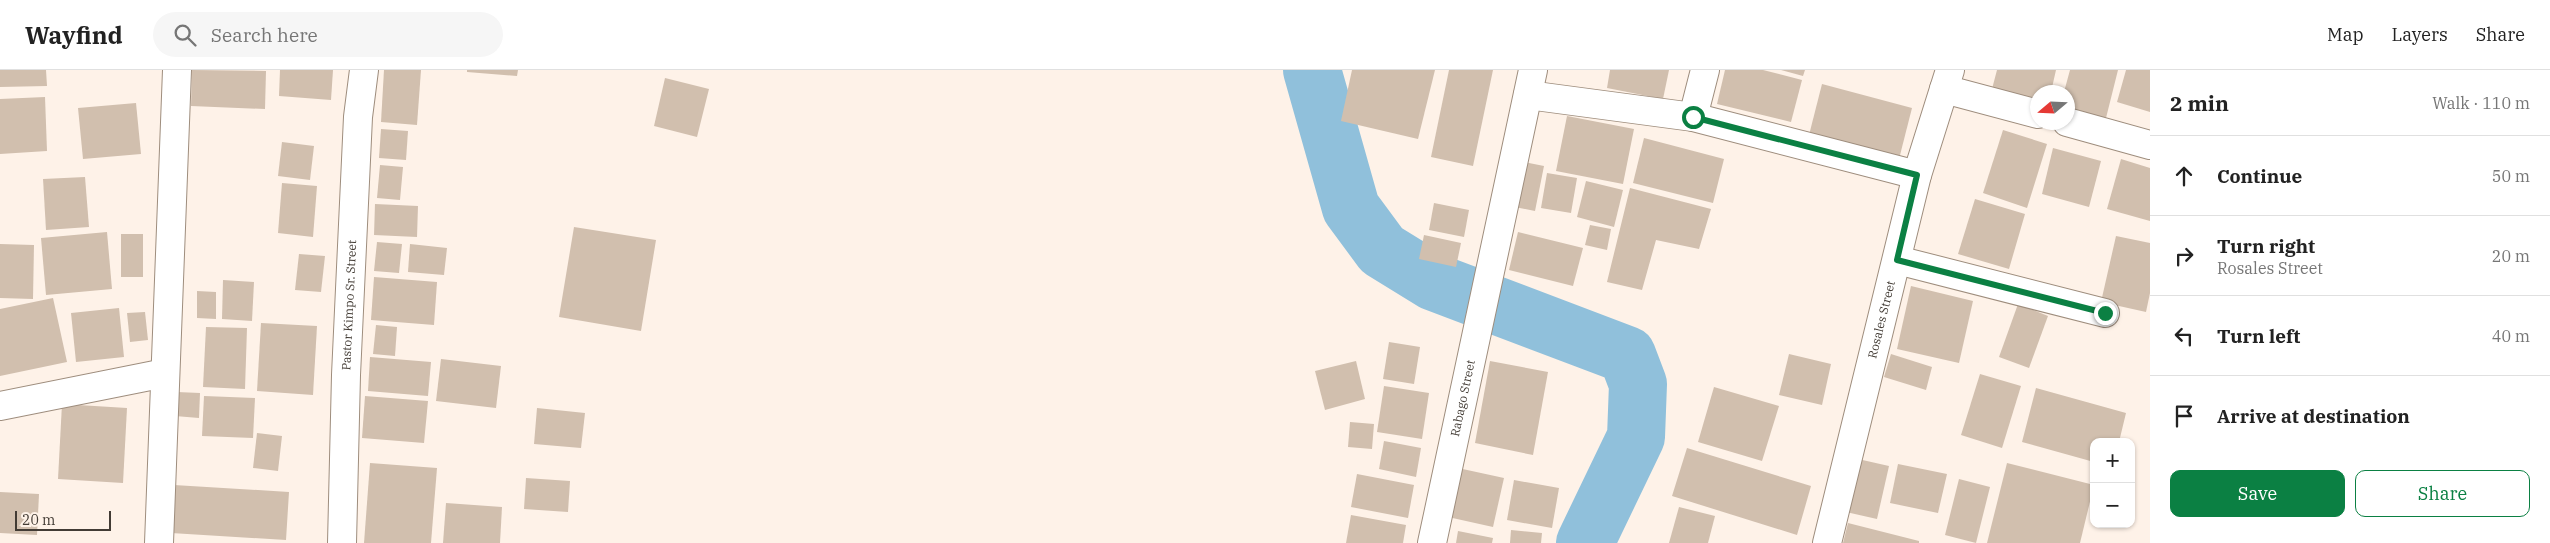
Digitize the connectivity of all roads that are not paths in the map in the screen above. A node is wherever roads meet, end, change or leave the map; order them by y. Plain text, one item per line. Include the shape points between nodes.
1 (177, 70) edge
2 (364, 70) edge
3 (1705, 70) edge
4 (1947, 79) edge
5 (1530, 83) edge
6 (2030, 111) edge
7 (1693, 117) junction
8 (2075, 124) edge
9 (2150, 145) edge
10 (1917, 175) junction
11 (1897, 260) junction
12 (2105, 313) dead end
13 (165, 373) junction
14 (0, 406) edge
15 (159, 543) edge
16 (342, 543) edge
17 (1432, 543) edge
18 (1827, 543) edge

1 - 13 street
2 - 16 street, Pastor Kimpo Sr. Street via 358,118 346,375
3 - 7 street
4 - 6 street
4 - 10 street, Rosales Street
5 - 7 street
5 - 17 street, Rabago Street
7 - 10 street
8 - 9 street
10 - 11 street, Rosales Street
11 - 12 street
11 - 18 street, Rosales Street
13 - 14 street
13 - 15 street

